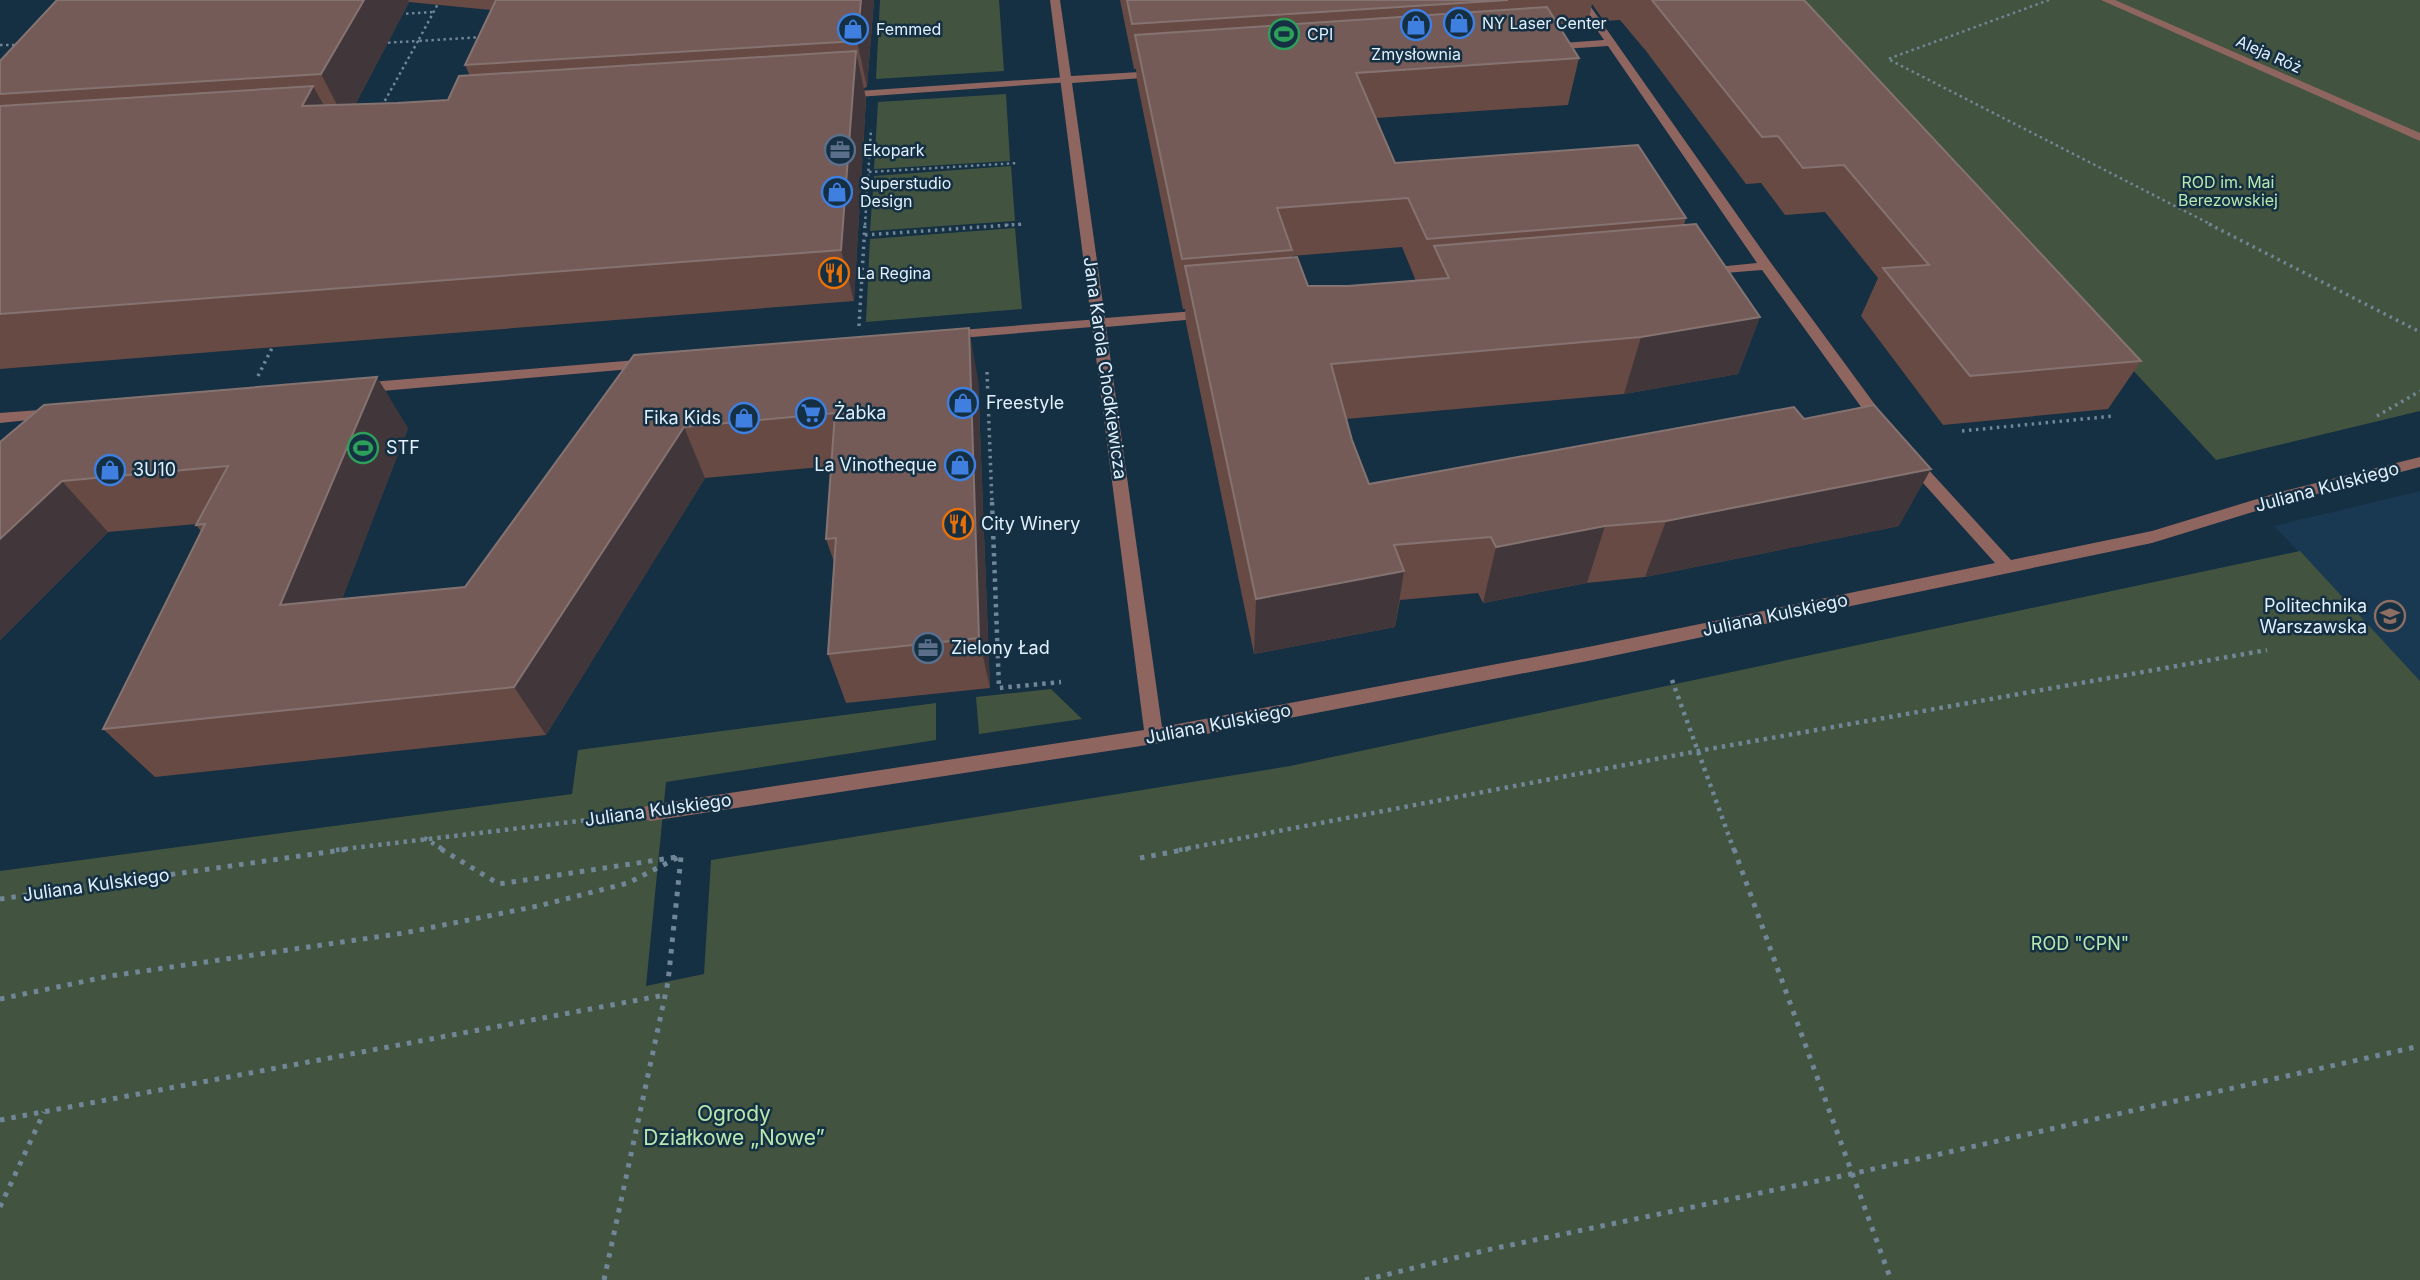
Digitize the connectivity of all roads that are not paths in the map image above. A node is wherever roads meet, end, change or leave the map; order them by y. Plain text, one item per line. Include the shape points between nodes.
1 (1055, 0) edge
2 (1581, 0) edge
3 (2105, 0) edge
4 (1611, 43) junction
5 (1535, 48) edge
6 (1175, 72) edge
7 (1067, 80) junction
8 (833, 95) edge
9 (2420, 137) edge
10 (1766, 266) junction
11 (1686, 273) edge
12 (1217, 313) edge
13 (1099, 323) junction
14 (936, 336) edge
15 (668, 362) edge
16 (340, 390) edge
17 (69, 412) edge
18 (0, 418) edge
19 (2420, 462) edge
20 (2007, 566) junction
21 (1154, 736) junction
22 (651, 813) road end

1 - 7 street, Jana Karola Chodkiewicza
2 - 4 street
3 - 9 street, Aleja Róż
4 - 5 street
4 - 10 street
6 - 7 street
7 - 8 street
7 - 13 street, Jana Karola Chodkiewicza
10 - 11 street
10 - 20 street via 1895,441
12 - 13 street
13 - 14 street
13 - 21 street, Jana Karola Chodkiewicza
15 - 16 street
17 - 18 street
19 - 20 street, Juliana Kulskiego via 2152,537
20 - 21 street, Juliana Kulskiego via 1593,653
21 - 22 street, Juliana Kulskiego

